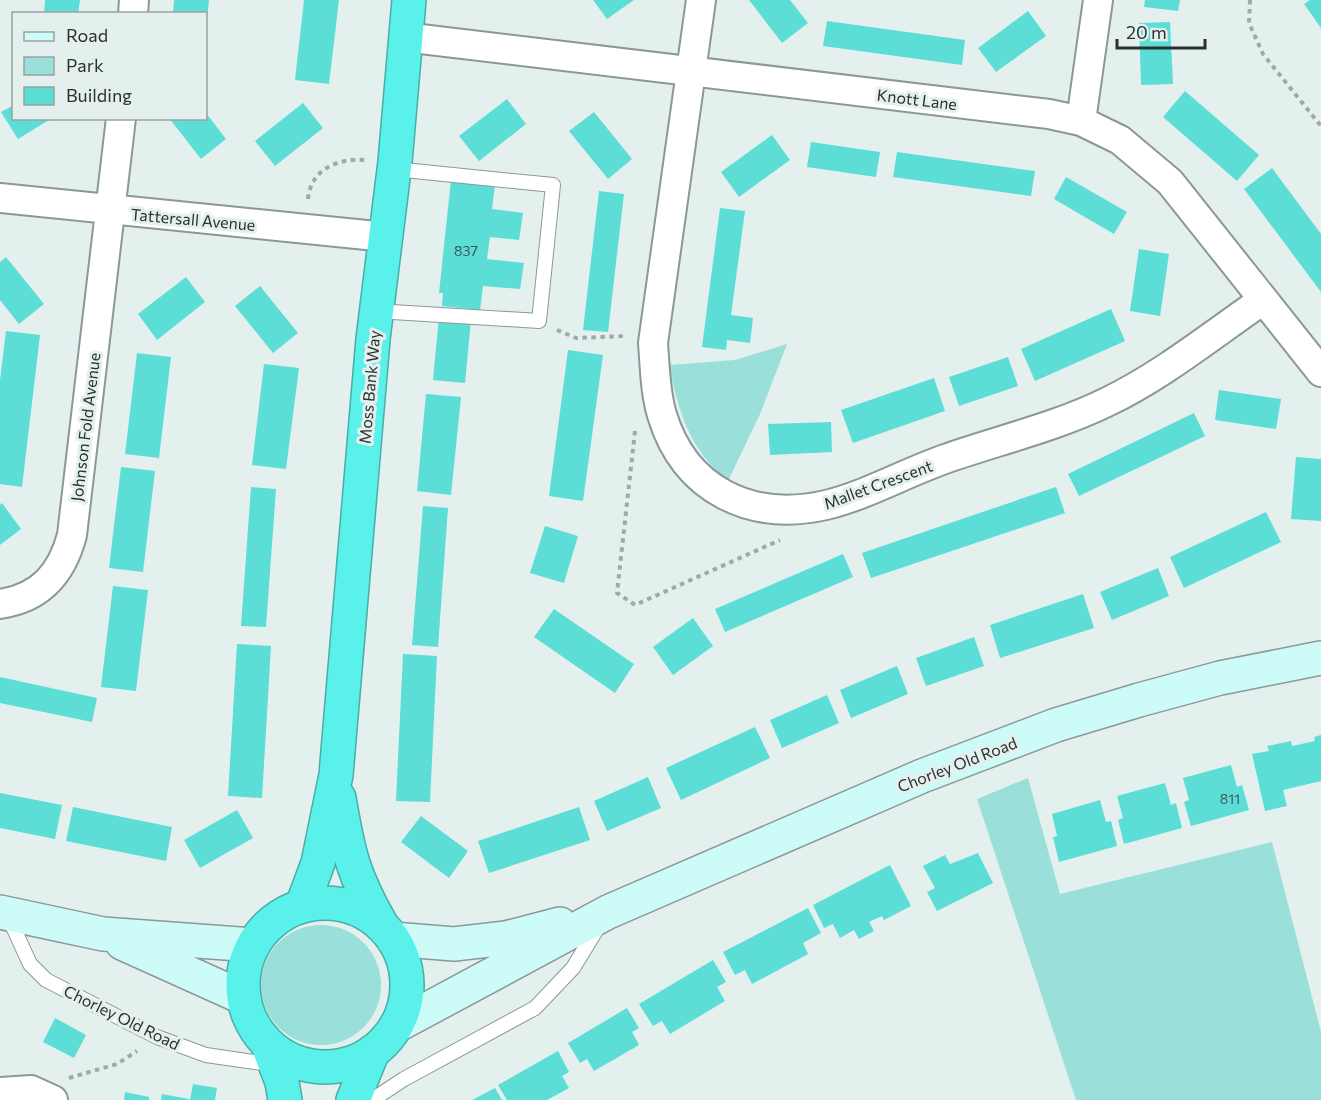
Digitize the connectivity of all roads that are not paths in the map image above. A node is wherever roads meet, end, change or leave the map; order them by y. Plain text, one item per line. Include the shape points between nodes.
1 (409, 0) edge
2 (701, 0) edge
3 (1098, 0) edge
4 (404, 37) junction
5 (690, 73) junction
6 (121, 120) edge
7 (1081, 121) junction
8 (395, 166) junction
9 (0, 198) edge
10 (111, 212) junction
11 (386, 237) junction
12 (1263, 300) junction
13 (376, 310) junction
14 (1321, 372) edge
15 (0, 604) edge
16 (1321, 658) edge
17 (336, 775) junction
18 (302, 906) junction
19 (4, 912) edge
20 (608, 912) junction
21 (388, 932) junction
22 (103, 934) junction
23 (253, 945) junction
24 (244, 998) junction
25 (396, 1026) junction
26 (373, 1051) junction
27 (271, 1054) junction
28 (0, 1092) edge
29 (51, 1098) edge
30 (373, 1098) edge
31 (285, 1100) edge

1 - 4 highway, Moss Bank Way
2 - 5 street, Mallet Crescent
3 - 7 street
4 - 5 street, Knott Lane
4 - 8 highway, Moss Bank Way
5 - 7 street, Knott Lane via 1049,114
5 - 12 street, Mallet Crescent via 654,336 662,415 683,460 717,490 761,509 827,505 945,459 1084,413 1146,380
6 - 10 street, Johnson Fold Avenue
7 - 12 street, Knott Lane via 1120,140 1170,182
8 - 11 highway, Moss Bank Way
8 - 13 lane via 553,185 539,321
9 - 10 street, Tattersall Avenue
10 - 11 street, Tattersall Avenue
10 - 15 street, Johnson Fold Avenue via 66,558 52,578 34,593
11 - 13 highway, Moss Bank Way
12 - 14 street, Knott Lane
13 - 17 highway, Moss Bank Way
16 - 20 main road, Chorley Old Road via 1220,678 1056,726 922,777
17 - 18 highway, Moss Bank Way via 318,863
17 - 21 highway, Moss Bank Way via 349,856 359,885
18 - 21 highway, Chorley Old Road via 345,905 365,913
18 - 23 highway, Chorley Old Road via 274,921
19 - 22 main road, Chorley Old Road
19 - 27 lane, Chorley Old Road via 30,964 46,980 157,1037 206,1055
20 - 21 main road, Chorley Old Road via 506,938 454,944
20 - 25 main road, Chorley Old Road
20 - 30 lane via 573,968 535,1008
21 - 25 highway, Chorley Old Road via 403,959 407,982 405,1005
22 - 23 main road, Chorley Old Road
22 - 24 main road, Chorley Old Road
23 - 24 highway, Chorley Old Road via 244,971
24 - 27 highway, Chorley Old Road via 252,1022
25 - 26 highway, Chorley Old Road
26 - 27 highway, Chorley Old Road via 332,1067
26 - 30 highway
27 - 31 highway
28 - 29 street via 31,1090

